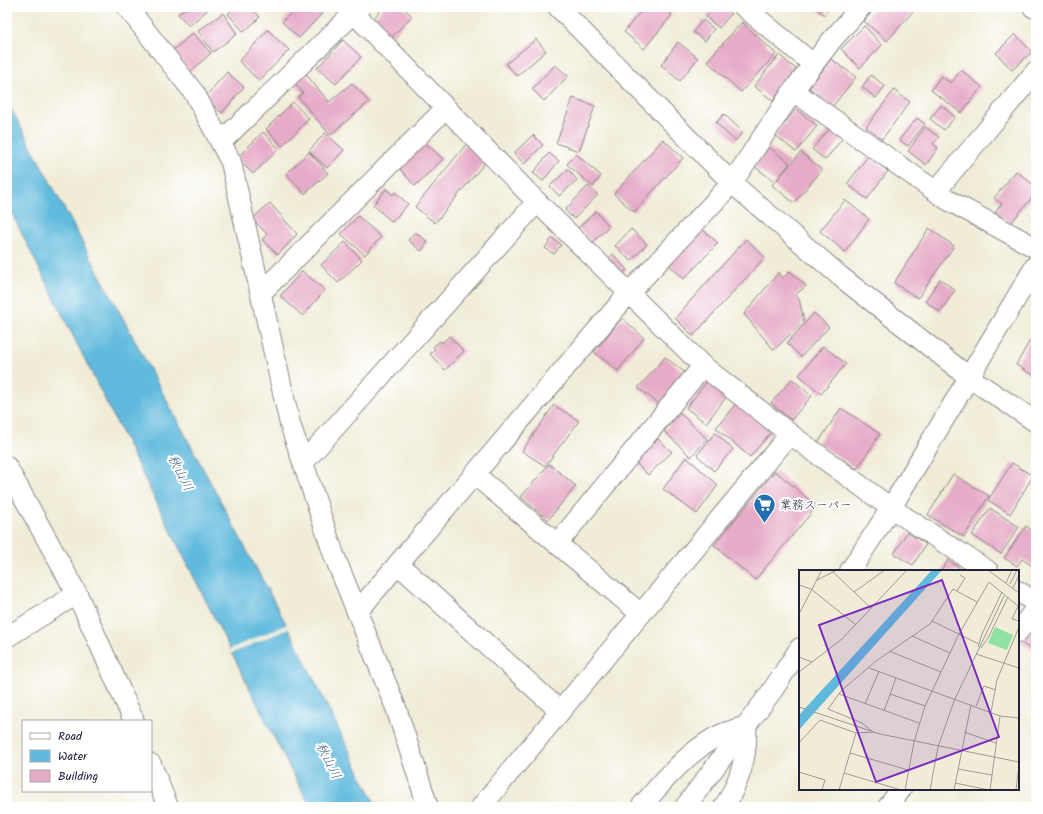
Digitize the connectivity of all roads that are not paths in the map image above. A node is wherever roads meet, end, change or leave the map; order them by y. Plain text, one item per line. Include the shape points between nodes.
1 (127, 7) edge
2 (558, 7) edge
3 (744, 7) edge
4 (861, 7) edge
5 (354, 9) edge
6 (813, 64) junction
7 (1036, 71) edge
8 (793, 91) junction
9 (446, 108) junction
10 (221, 142) junction
11 (732, 183) junction
12 (936, 191) junction
13 (537, 202) junction
14 (1036, 248) edge
15 (1036, 264) edge
16 (261, 293) junction
17 (628, 294) junction
18 (703, 366) junction
19 (970, 378) junction
20 (1036, 422) edge
21 (790, 434) junction
22 (303, 463) junction
23 (8, 471) edge
24 (474, 474) junction
25 (891, 508) junction
26 (557, 544) junction
27 (398, 564) junction
28 (851, 570) edge
29 (986, 570) edge
30 (1019, 592) edge
31 (77, 594) junction
32 (1036, 602) edge
33 (1036, 608) edge
34 (357, 612) junction
35 (641, 614) junction
36 (1019, 631) edge
37 (7, 637) edge
38 (799, 649) edge
39 (560, 711) junction
40 (134, 720) edge
41 (746, 726) junction
42 (152, 767) edge
43 (900, 790) edge
44 (168, 807) edge
45 (428, 807) edge
46 (481, 807) edge
47 (641, 807) edge
48 (685, 807) edge
49 (724, 807) edge
50 (888, 807) edge

1 - 10 street via 195,94
2 - 11 street
3 - 6 street
4 - 6 street
5 - 9 street
5 - 10 street
6 - 8 street
7 - 12 street
8 - 11 street
8 - 12 street
9 - 13 street
9 - 16 street
10 - 16 street via 231,162
11 - 17 street
11 - 19 street via 841,277
12 - 14 street
13 - 17 street
13 - 22 street
15 - 19 street
16 - 22 street via 290,424
17 - 18 street
17 - 24 street
18 - 21 street
18 - 26 street
19 - 20 street
19 - 25 street
21 - 25 street
21 - 35 street
22 - 34 street via 334,555
23 - 31 street
24 - 26 street
24 - 27 street
25 - 28 street
25 - 29 street
26 - 35 street
27 - 34 street
27 - 39 street
30 - 32 street
31 - 37 street
31 - 40 street
33 - 36 street
34 - 45 street via 396,708
35 - 39 street
38 - 41 street
39 - 46 street
41 - 47 street via 721,735 693,754 668,774
41 - 48 street
41 - 49 street via 747,746 742,770
42 - 44 street
43 - 50 street

